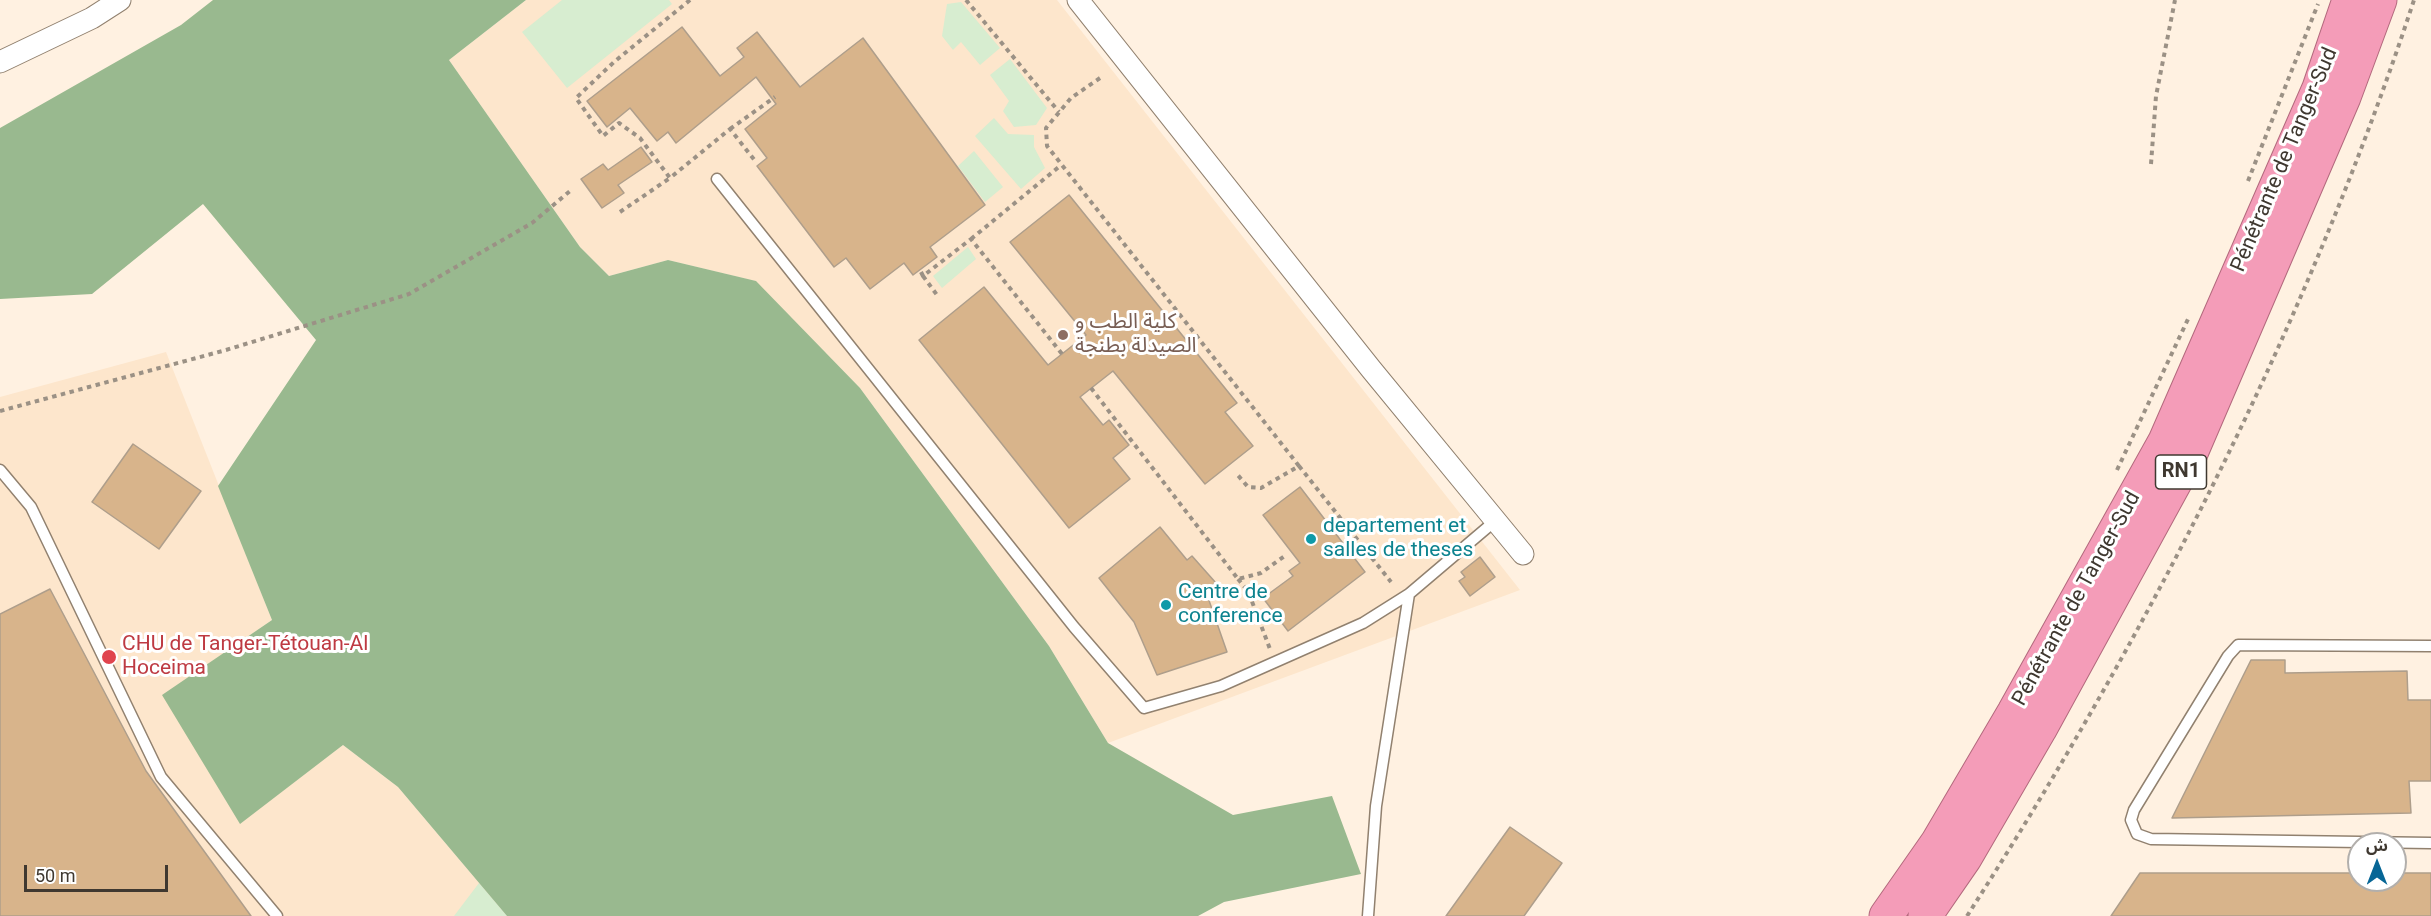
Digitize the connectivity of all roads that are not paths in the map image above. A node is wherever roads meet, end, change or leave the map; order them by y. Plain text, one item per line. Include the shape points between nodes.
1 (120, 0) edge
2 (1078, 0) edge
3 (2349, 0) edge
4 (2380, 0) edge
5 (0, 62) edge
6 (717, 179) dead end
7 (0, 470) edge
8 (1495, 521) junction
9 (1522, 554) dead end
10 (1409, 594) junction
11 (2431, 646) edge
12 (2431, 843) edge
13 (278, 916) edge
14 (1368, 916) edge
15 (1886, 916) edge
16 (1925, 916) edge

1 - 5 street via 92,18
2 - 8 street
3 - 15 highway, Pénétrante de Tanger-Sud / RN1 via 2319,88 2165,441 1937,843
4 - 16 highway, Pénétrante de Tanger-Sud / RN1 via 2344,97 2191,453 2040,729 1965,858
6 - 10 lane via 1074,627 1144,708 1221,686 1362,623
7 - 13 lane via 31,507 161,777
8 - 9 street
8 - 10 lane
10 - 14 lane via 1376,806
11 - 12 lane via 2238,645 2131,820 2137,834 2151,839

